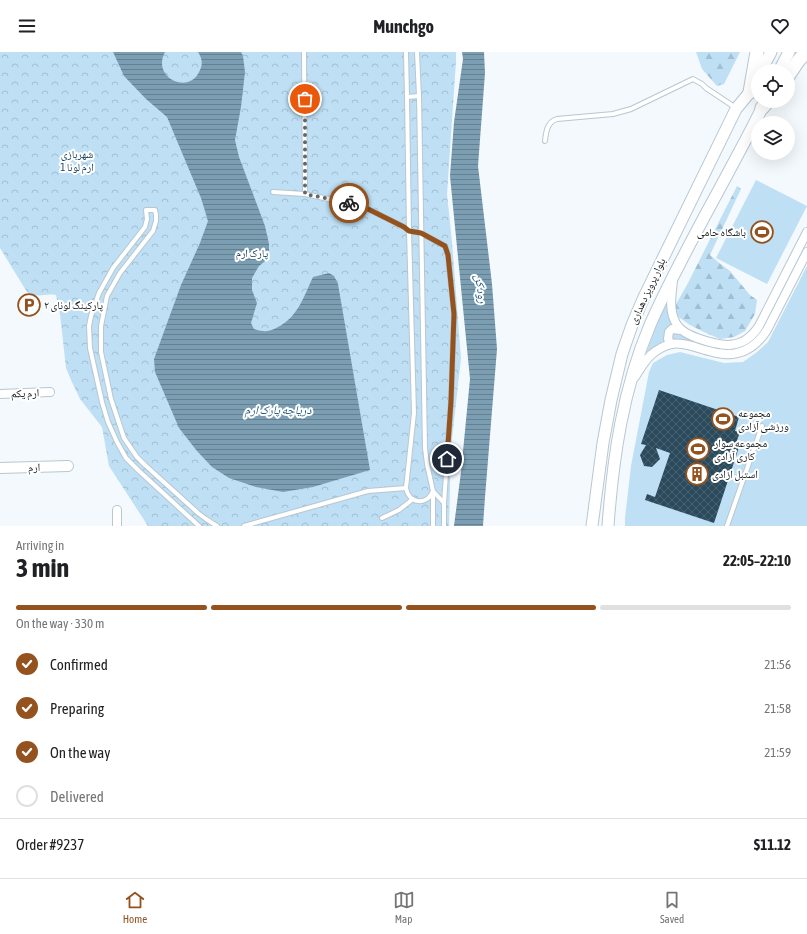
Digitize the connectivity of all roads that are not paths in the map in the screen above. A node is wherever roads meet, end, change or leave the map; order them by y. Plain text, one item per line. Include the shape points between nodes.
1 (304, 52) edge
2 (406, 52) edge
3 (418, 52) edge
4 (757, 52) edge
5 (771, 52) edge
6 (789, 52) edge
7 (806, 52) edge
8 (765, 64) edge
9 (783, 64) edge
10 (795, 66) edge
11 (750, 92) joint
12 (419, 96) junction
13 (407, 98) junction
14 (762, 108) edge
15 (736, 109) junction
16 (545, 142) dead end
17 (273, 192) dead end
18 (305, 194) junction
19 (409, 231) junction
20 (807, 232) edge
21 (421, 233) junction
22 (807, 252) edge
23 (113, 268) junction
24 (120, 273) junction
25 (674, 276) junction
26 (769, 305) junction
27 (778, 310) junction
28 (681, 330) junction
29 (671, 344) junction
30 (630, 384) junction
31 (50, 392) dead end
32 (0, 394) edge
33 (111, 400) junction
34 (102, 402) junction
35 (762, 426) dead end
36 (68, 466) dead end
37 (0, 468) edge
38 (406, 488) junction
39 (433, 491) junction
40 (412, 499) junction
41 (444, 503) junction
42 (117, 510) dead end
43 (382, 518) dead end
44 (118, 526) edge
45 (199, 526) edge
46 (217, 526) edge
47 (244, 526) edge
48 (433, 526) edge
49 (444, 526) edge
50 (592, 526) edge
51 (608, 526) edge
52 (727, 526) edge

1 - 18 lane
2 - 13 lane
3 - 12 lane
4 - 11 highway
5 - 8 main road
6 - 9 main road
7 - 10 highway
11 - 15 main road, بلوار پرویز دهداری
12 - 13 lane
12 - 21 lane
13 - 19 lane
14 - 25 main road, بلوار پرویز دهداری
15 - 16 lane via 693,79 631,110 553,120 547,128
15 - 50 main road, بلوار پرویز دهداری via 632,324 611,400
17 - 18 lane
18 - 19 lane via 362,206
19 - 21 lane
19 - 38 lane via 414,413
20 - 26 street
21 - 39 lane via 425,448
21 - 41 lane via 445,246 454,314
22 - 27 street
23 - 24 lane
23 - 24 lane via 145,227 146,210 155,210 153,231
23 - 34 lane via 99,293 90,326 90,348
24 - 33 lane via 107,296 101,326 101,352
25 - 28 street via 671,308
25 - 30 main road, بلوار پرویز دهداری via 650,325
26 - 27 lane
26 - 28 street via 756,331 743,342 720,345
27 - 29 street via 763,336 747,350 734,354 718,354 689,345
28 - 29 street via 672,328 669,332 668,339
29 - 30 street via 651,355
30 - 51 main road, بلوار پرویز دهداری via 616,448
31 - 32 street, ارم یکم
33 - 34 lane
33 - 46 lane via 124,438 137,457 206,520
34 - 45 lane via 112,433 126,458
35 - 52 lane
36 - 37 street, ارم
38 - 40 lane
38 - 47 lane via 368,492
39 - 40 lane via 425,500
39 - 41 lane
39 - 48 lane
40 - 43 lane via 399,510
41 - 49 lane
42 - 44 street

